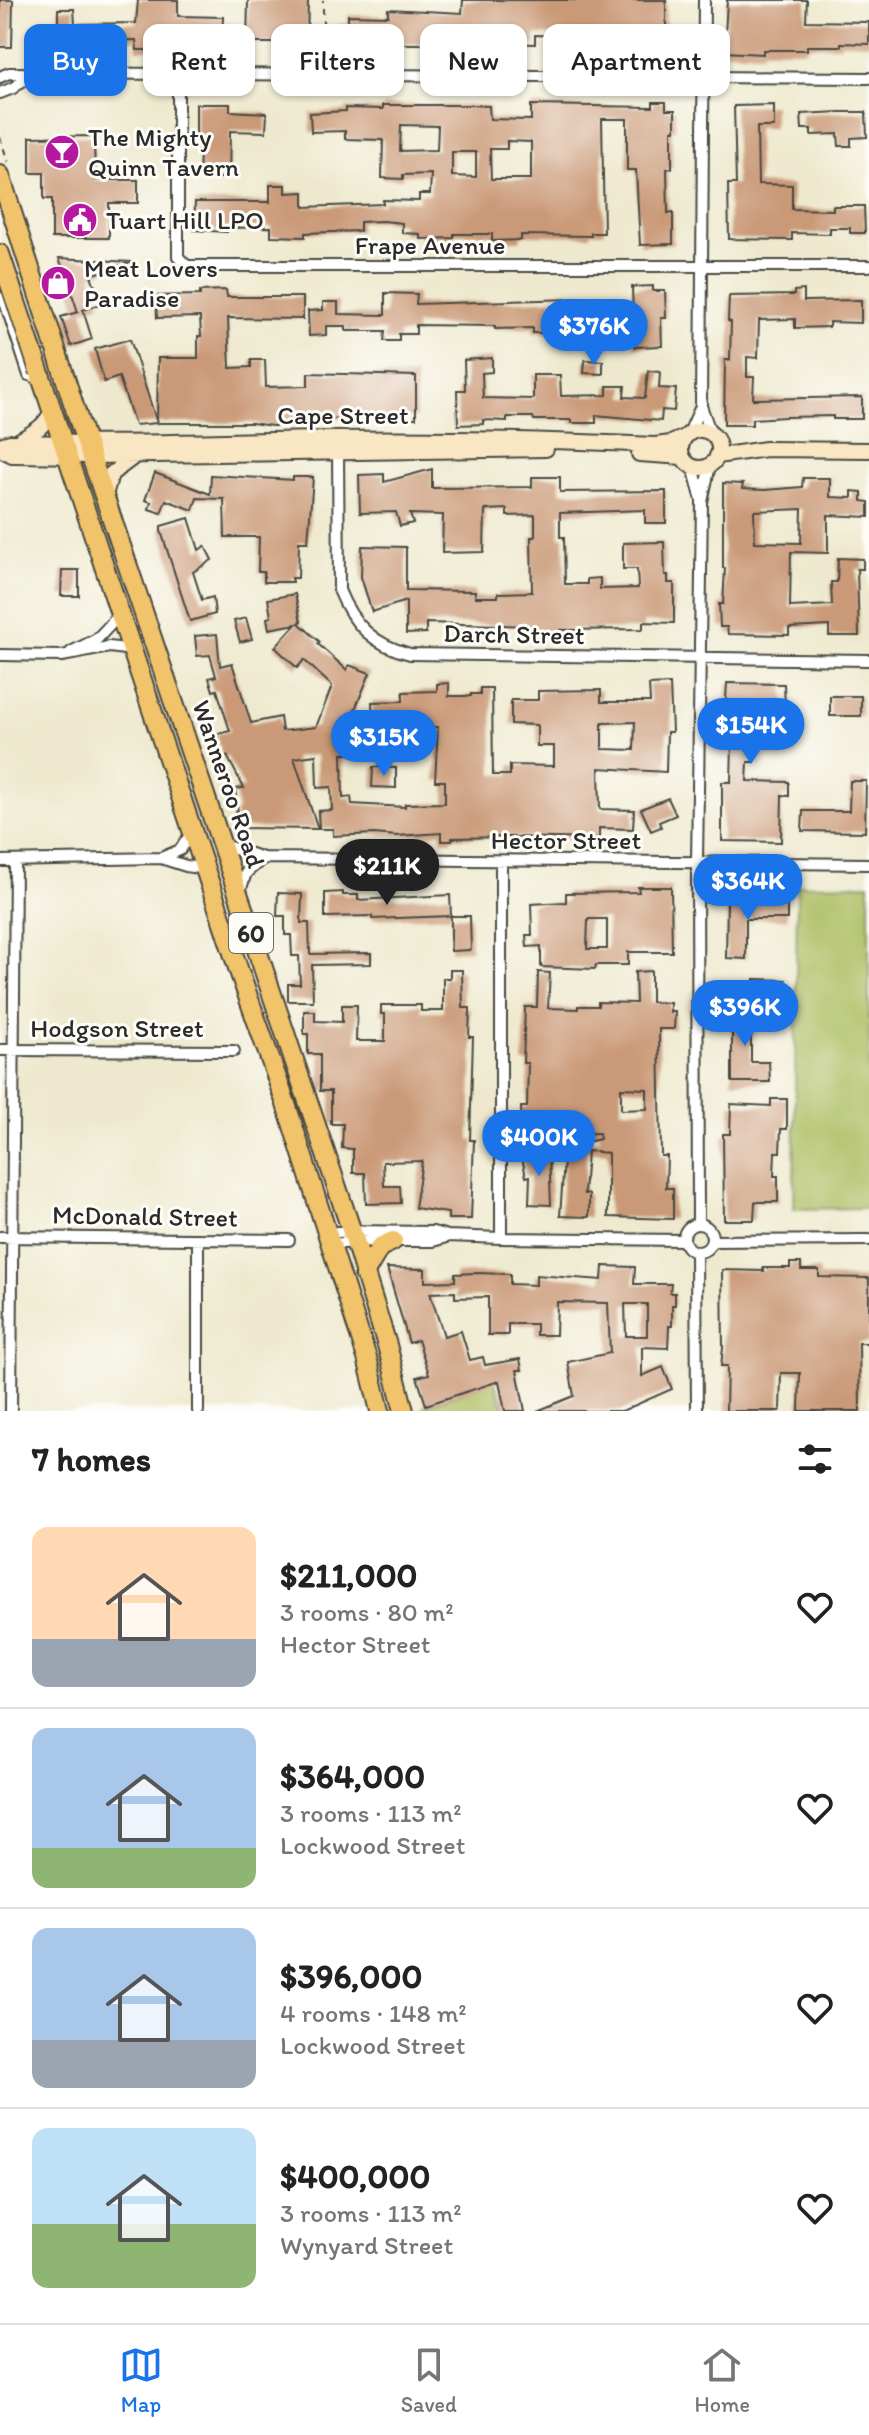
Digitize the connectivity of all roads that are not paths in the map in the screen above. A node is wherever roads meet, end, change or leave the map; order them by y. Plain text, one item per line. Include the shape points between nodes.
1 (704, 0) edge
2 (704, 24) edge
3 (24, 74) edge
4 (255, 74) edge
5 (543, 76) edge
6 (0, 77) edge
7 (730, 77) edge
8 (869, 78) edge
9 (24, 80) edge
10 (0, 93) edge
11 (178, 96) edge
12 (705, 96) edge
13 (0, 175) edge
14 (0, 191) edge
15 (0, 253) edge
16 (26, 256) junction
17 (869, 266) edge
18 (703, 268) junction
19 (0, 295) edge
20 (24, 325) junction
21 (42, 381) junction
22 (701, 406) junction
23 (52, 410) junction
24 (687, 435) junction
25 (714, 436) junction
26 (16, 442) junction
27 (338, 445) junction
28 (0, 447) edge
29 (65, 449) junction
30 (89, 449) junction
31 (766, 449) junction
32 (869, 450) edge
33 (136, 455) junction
34 (714, 460) junction
35 (688, 462) junction
36 (105, 495) junction
37 (702, 502) junction
38 (121, 612) junction
39 (134, 650) junction
40 (0, 655) edge
41 (62, 656) junction
42 (701, 659) junction
43 (869, 660) edge
44 (193, 829) junction
45 (223, 845) junction
46 (161, 858) junction
47 (263, 858) junction
48 (0, 861) edge
49 (15, 861) junction
50 (501, 861) junction
51 (697, 863) junction
52 (869, 864) edge
53 (205, 869) junction
54 (238, 894) junction
55 (0, 1050) edge
56 (13, 1050) junction
57 (234, 1051) dead end
58 (698, 1224) junction
59 (353, 1236) junction
60 (448, 1236) junction
61 (5, 1237) edge
62 (501, 1238) junction
63 (198, 1239) junction
64 (328, 1239) junction
65 (289, 1240) dead end
66 (684, 1240) junction
67 (869, 1240) edge
68 (393, 1241) junction
69 (712, 1241) junction
70 (696, 1253) junction
71 (364, 1274) junction
72 (11, 1411) edge
73 (198, 1411) edge
74 (380, 1411) edge
75 (404, 1411) edge
76 (697, 1411) edge

1 - 2 street
3 - 6 street
4 - 5 street
7 - 8 street
9 - 10 street
11 - 18 street, Frape Avenue via 178,257 187,266
12 - 18 street
13 - 16 highway, Wanneroo Road / 60
14 - 15 highway via 8,233
15 - 20 highway, Wanneroo Road / 60
16 - 20 highway via 18,265
16 - 30 highway, Wanneroo Road / 60
17 - 18 street, Frape Avenue
18 - 22 street
19 - 21 lane, Wanneroo Road via 27,377
20 - 21 highway, Wanneroo Road / 60
21 - 23 highway, Wanneroo Road / 60
22 - 24 street
22 - 25 street
23 - 26 street via 34,434
23 - 29 highway, Wanneroo Road / 60
24 - 25 street via 700,430
24 - 27 street, Cape Street via 655,445 537,439
24 - 35 street via 681,448
25 - 31 street
25 - 34 street
26 - 28 street, Cape Street
26 - 29 street, Cape Street
27 - 30 street, Cape Street
27 - 33 street, Cape Street
27 - 35 street, Cape Street via 558,449
27 - 42 street, Darch Street via 339,590 353,617 378,643 410,654
28 - 29 street, Cape Street via 12,455
29 - 30 street, Cape Street
29 - 38 highway, Wanneroo Road / 60
30 - 33 street, Cape Street
30 - 36 highway, Wanneroo Road / 60
31 - 32 street
31 - 34 street
33 - 36 street via 111,474
34 - 35 street
34 - 37 street
35 - 37 street
36 - 45 highway, Wanneroo Road / 60
37 - 42 street
38 - 39 highway, Wanneroo Road / 60
38 - 41 street via 97,639
39 - 41 street via 109,647
39 - 44 highway, Wanneroo Road / 60
40 - 41 street
42 - 43 street, Darch Street
42 - 51 street
44 - 46 street via 180,850
44 - 53 highway, Wanneroo Road / 60
45 - 47 street, Hector Street
45 - 54 highway, Wanneroo Road / 60
46 - 49 street
46 - 53 street
47 - 50 street, Hector Street
47 - 54 street via 246,873
48 - 49 street
49 - 56 street
50 - 51 street, Hector Street
50 - 62 street
51 - 52 street, Hector Street
51 - 58 street
53 - 64 highway, Wanneroo Road / 60
54 - 59 highway, Wanneroo Road / 60
55 - 56 street, Hodgson Street
56 - 57 street, Hodgson Street
56 - 61 street
58 - 66 street via 687,1229
58 - 69 street via 710,1231
59 - 60 street
59 - 64 street
59 - 68 street
59 - 71 highway, Wanneroo Road / 60
60 - 62 street
60 - 68 street
61 - 63 street, McDonald Street
61 - 72 street
62 - 66 street
63 - 65 street, McDonald Street
63 - 73 street
64 - 74 highway, Wanneroo Road / 60
66 - 70 street
67 - 69 street
68 - 71 highway via 380,1247
69 - 70 street
70 - 76 street
71 - 75 highway, Wanneroo Road / 60

